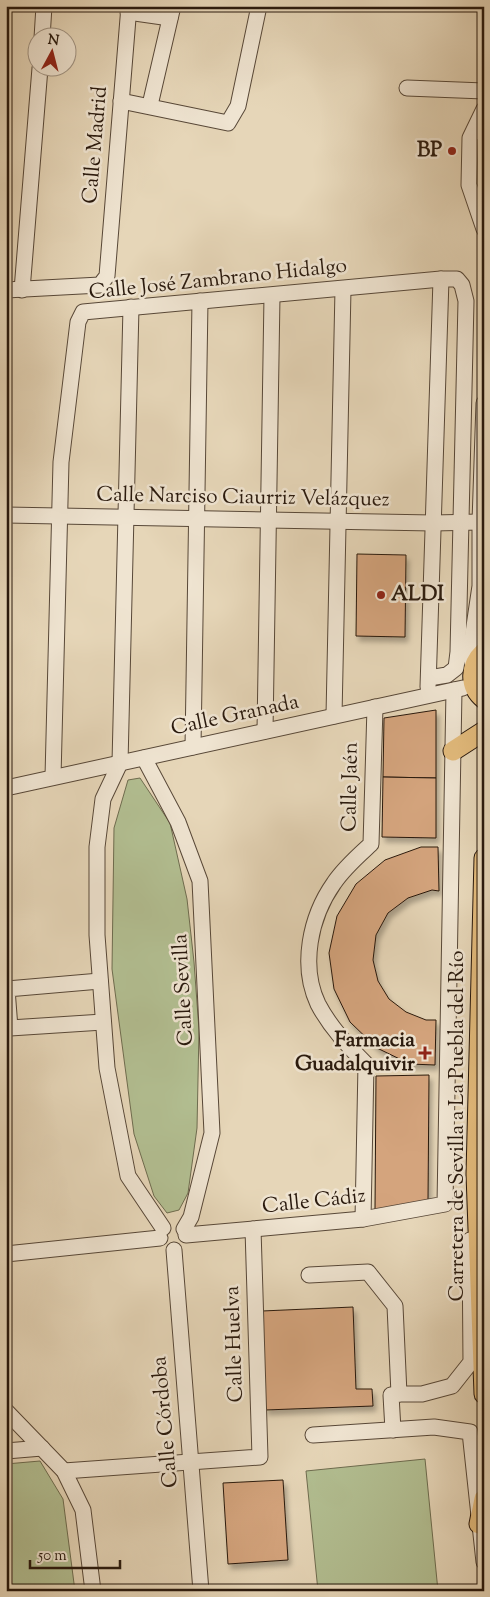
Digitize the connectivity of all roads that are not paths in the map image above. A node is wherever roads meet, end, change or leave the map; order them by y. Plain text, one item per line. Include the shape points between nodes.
1 (44, 6) edge
2 (259, 6) edge
3 (128, 9) edge
4 (172, 12) edge
5 (43, 28) edge
6 (39, 78) edge
7 (407, 88) dead end
8 (484, 91) edge
9 (121, 101) junction
10 (150, 105) junction
11 (484, 109) edge
12 (484, 230) edge
13 (442, 279) junction
14 (343, 289) junction
15 (6, 290) edge
16 (22, 290) junction
17 (272, 296) junction
18 (200, 301) junction
19 (130, 307) junction
20 (484, 402) edge
21 (6, 515) edge
22 (58, 516) junction
23 (125, 517) junction
24 (196, 519) junction
25 (267, 520) junction
26 (338, 521) junction
27 (460, 522) junction
28 (480, 522) junction
29 (433, 523) junction
30 (480, 667) edge
31 (429, 678) junction
32 (454, 690) junction
33 (428, 696) junction
34 (374, 707) junction
35 (334, 716) junction
36 (265, 731) junction
37 (484, 731) edge
38 (193, 747) junction
39 (453, 751) junction
40 (144, 758) junction
41 (120, 763) junction
42 (53, 778) junction
43 (6, 788) edge
44 (484, 858) edge
45 (100, 980) junction
46 (7, 999) edge
47 (103, 1022) junction
48 (476, 1174) junction
49 (363, 1219) junction
50 (253, 1229) junction
51 (185, 1232) junction
52 (161, 1233) junction
53 (174, 1250) junction
54 (6, 1254) edge
55 (308, 1275) dead end
56 (399, 1394) junction
57 (484, 1394) edge
58 (6, 1411) edge
59 (393, 1430) junction
60 (312, 1435) dead end
61 (42, 1448) junction
62 (6, 1451) edge
63 (191, 1462) junction
64 (64, 1471) junction
65 (484, 1499) edge
66 (479, 1524) junction
67 (484, 1562) edge
68 (93, 1591) edge
69 (202, 1591) edge

1 - 5 street
2 - 10 street via 238,106 228,123
3 - 4 street
3 - 9 street, Calle Madrid
4 - 10 street
6 - 16 street
7 - 8 street
9 - 10 street
9 - 16 street, Calle Madrid via 107,276 100,285
11 - 12 street via 470,138 469,185
13 - 14 street, Calle José Zambrano Hidalgo
13 - 27 street, Calle José Zambrano Hidalgo via 457,279 466,300
13 - 29 street
14 - 17 street, Calle José Zambrano Hidalgo
14 - 26 street
15 - 16 street
17 - 18 street, Calle José Zambrano Hidalgo
17 - 25 street
18 - 19 street, Calle José Zambrano Hidalgo
18 - 24 street
19 - 22 street, Calle José Zambrano Hidalgo via 83,312 78,322 61,462
19 - 23 street
20 - 28 street
21 - 22 street, Calle Narciso Ciaurriz Velázquez
22 - 23 street, Calle Narciso Ciaurriz Velázquez
22 - 42 street, Calle José Zambrano Hidalgo
23 - 24 street, Calle Narciso Ciaurriz Velázquez
23 - 41 street
24 - 25 street, Calle Narciso Ciaurriz Velázquez
24 - 38 street
25 - 26 street, Calle Narciso Ciaurriz Velázquez
25 - 36 street
26 - 29 street, Calle Narciso Ciaurriz Velázquez
26 - 35 street
27 - 28 street, Calle Narciso Ciaurriz Velázquez
27 - 29 street, Calle Narciso Ciaurriz Velázquez
27 - 31 street via 456,668 446,675
28 - 30 street via 480,586 470,653
29 - 31 street
30 - 32 street, Calle Granada
31 - 33 street
32 - 33 street, Calle Granada
32 - 39 street
33 - 34 street, Calle Granada
34 - 35 street, Calle Granada
34 - 49 street, Calle Jaén via 371,844 333,884 316,916 309,947 310,974 318,1003 334,1029 366,1064
35 - 36 street, Calle Granada
36 - 38 street, Calle Granada
37 - 39 main road
38 - 40 street, Calle Granada
39 - 49 street, Calle Cádiz via 445,1204
40 - 41 street, Calle Granada
40 - 51 street, Calle Sevilla via 178,822 200,881 212,1133
41 - 42 street, Calle Granada
41 - 45 street via 103,799 97,846
42 - 43 street, Calle Granada
44 - 48 main road, Carretera de Sevilla a La Puebla del Río
45 - 46 street via 7,989
45 - 47 street
46 - 47 street via 10,1028
47 - 52 street via 106,1068 128,1176
48 - 56 street via 469,1227 471,1362 452,1386 422,1394
48 - 57 main road, Carretera de Sevilla a La Puebla del Río
49 - 50 street, Calle Cádiz
50 - 51 street, Calle Cádiz
50 - 63 street, Calle Huelva via 260,1457
51 - 52 street via 178,1224 170,1224
51 - 53 street via 185,1242
52 - 53 street via 162,1244
52 - 54 street
53 - 63 street, Calle Córdoba
55 - 56 street via 368,1272 395,1306
56 - 59 street via 391,1395
58 - 61 street
59 - 60 street
59 - 66 street via 434,1427 470,1432
61 - 62 street
61 - 64 street
63 - 64 street
63 - 69 street, Calle Córdoba
64 - 68 street via 83,1510
65 - 66 main road
66 - 67 street

